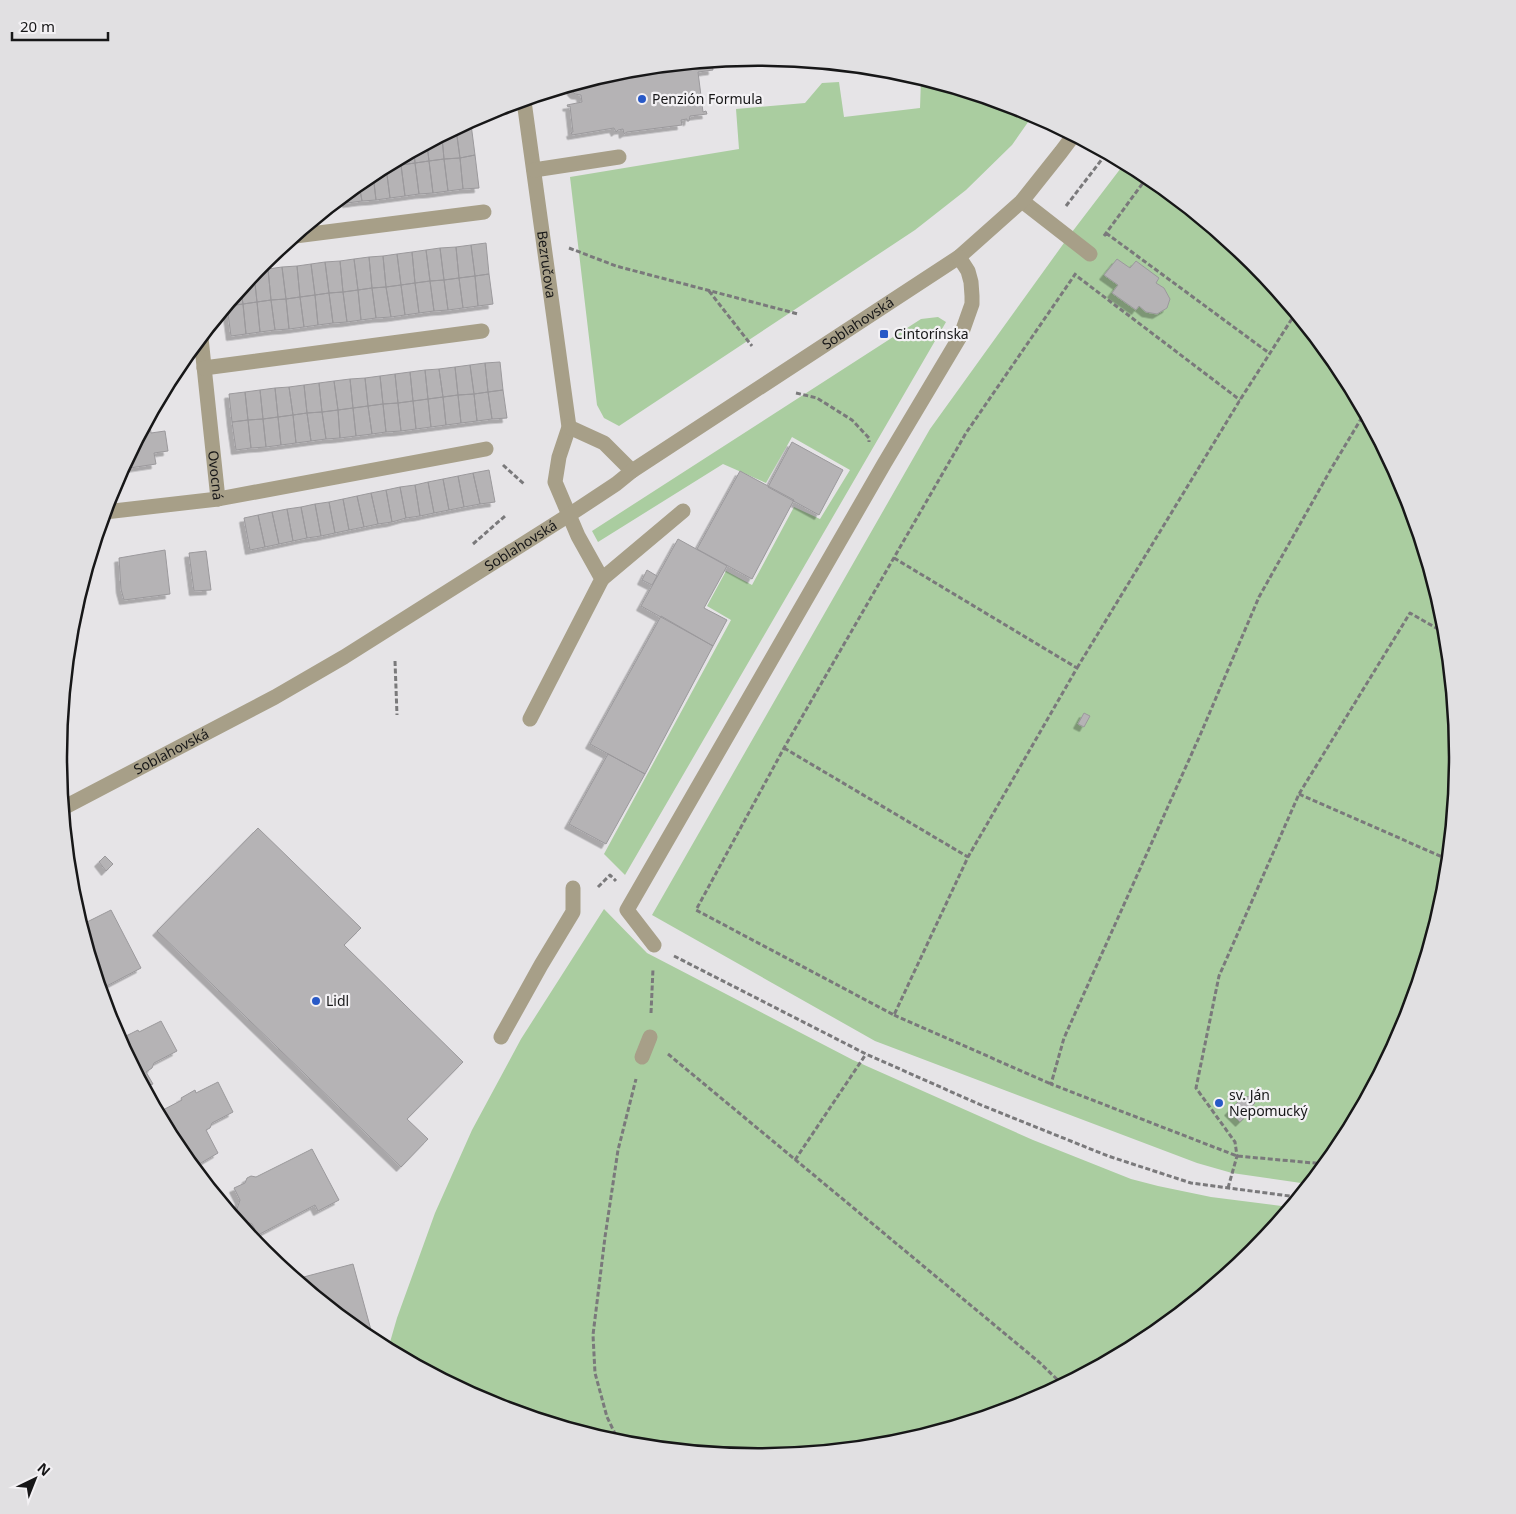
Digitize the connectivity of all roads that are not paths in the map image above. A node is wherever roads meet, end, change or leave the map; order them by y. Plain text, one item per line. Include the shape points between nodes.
1 (525, 107) edge
2 (1070, 140) edge
3 (619, 157) dead end
4 (534, 170) junction
5 (1022, 201) junction
6 (484, 212) dead end
7 (307, 234) edge
8 (1090, 254) road end
9 (959, 257) junction
10 (482, 332) dead end
11 (202, 347) edge
12 (204, 368) junction
13 (569, 427) junction
14 (486, 450) dead end
15 (632, 471) junction
16 (218, 499) junction
17 (113, 511) edge
18 (683, 511) dead end
19 (569, 515) junction
20 (602, 579) junction
21 (530, 719) dead end
22 (69, 805) edge
23 (573, 888) dead end
24 (654, 945) road end
25 (501, 1037) dead end
26 (650, 1037) road end
27 (642, 1057) road end

1 - 4 street, Bezručova
2 - 5 street, Soblahovská
3 - 4 street
4 - 13 street, Bezručova
5 - 8 street
5 - 9 street, Soblahovská
6 - 7 street
9 - 15 street, Soblahovská
9 - 24 street via 968,271 972,296 961,335 627,910
10 - 12 street
11 - 12 street, Ovocná
12 - 16 street, Ovocná
13 - 15 street via 604,443
13 - 19 street, Bezručova via 555,482
14 - 16 street
15 - 19 street, Soblahovská
16 - 17 street, Ovocná
18 - 20 street
19 - 20 street, Bezručova
19 - 22 street, Soblahovská via 337,662
20 - 21 street
23 - 25 street via 573,912
26 - 27 street

